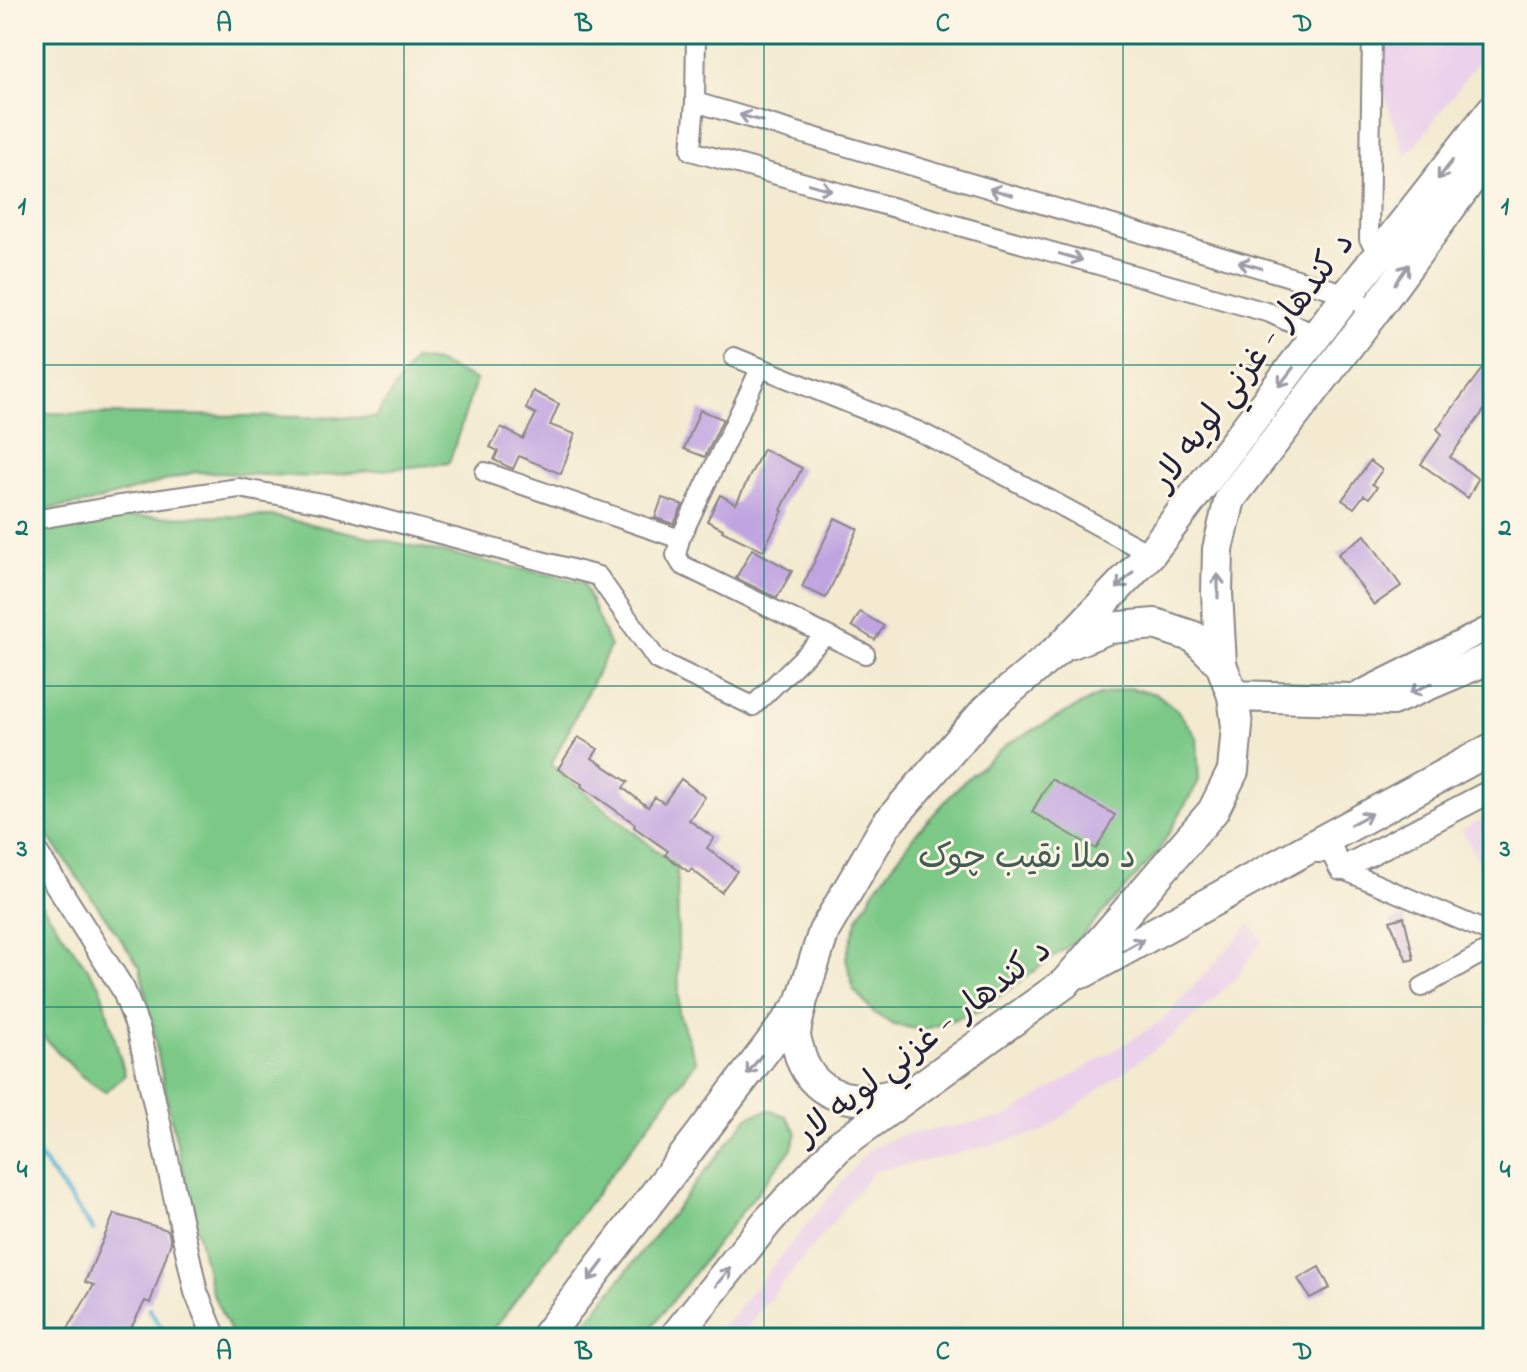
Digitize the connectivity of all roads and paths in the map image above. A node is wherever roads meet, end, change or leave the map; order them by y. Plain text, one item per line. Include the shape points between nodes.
1 (696, 34) edge
2 (1372, 34) edge
3 (695, 102) junction
4 (1493, 109) edge
5 (1493, 149) edge
6 (1380, 254) junction
7 (1348, 294) junction
8 (1374, 312) junction
9 (1318, 336) junction
10 (734, 357) dead end
11 (760, 369) junction
12 (485, 472) dead end
13 (34, 520) edge
14 (680, 539) junction
15 (1150, 554) junction
16 (1493, 626) edge
17 (826, 635) junction
18 (1060, 648) junction
19 (865, 654) dead end
20 (1493, 657) edge
21 (1221, 664) junction
22 (1233, 696) junction
23 (1348, 699) junction
24 (1493, 748) edge
25 (1493, 790) edge
26 (34, 849) edge
27 (1303, 851) junction
28 (1341, 869) junction
29 (1493, 934) edge
30 (1493, 947) edge
31 (1065, 983) junction
32 (1422, 987) dead end
33 (801, 1003) junction
34 (926, 1082) junction
35 (34, 1330) edge
36 (52, 1338) edge
37 (215, 1338) edge
38 (545, 1338) edge
39 (674, 1338) edge

1 - 3 street
2 - 6 street via 1369,239
7 -> 3 street
3 -> 9 street via 691,151 1270,313
4 -> 6 highway, د کندهار - غزني لويه لار
8 -> 5 highway, د کندهار - غزني لويه لار
6 - 7 highway, د کندهار - غزني لويه لار
7 - 8 street
7 - 9 highway, د کندهار - غزني لويه لار
21 -> 8 highway, د کندهار - غزني لويه لار via 1218,549 1230,499
9 -> 15 highway, د کندهار - غزني لويه لار
10 - 11 street
11 - 14 street
11 - 15 street via 920,432
12 - 14 street
13 - 17 street via 239,488 327,504 598,576 657,660 753,706
14 - 17 street via 676,555 682,565
15 -> 18 highway, د کندهار - غزني لويه لار
16 - 23 street
17 - 19 street
18 - 21 highway, د کندهار - غزني لويه لار via 1109,628 1155,624 1194,637
18 - 33 highway, د کندهار - غزني لويه لار via 986,710 886,825 824,931
20 -> 23 highway via 1392,700
21 - 22 highway, د کندهار - غزني لويه لار
22 - 23 highway
22 - 31 highway, د کندهار - غزني لويه لار via 1233,771 1213,811
27 -> 24 highway
25 - 28 street
26 - 37 street via 123,989 139,1031 196,1292
27 - 28 street via 1332,851
31 -> 27 highway
28 - 29 street
30 - 32 street
31 - 34 highway, د کندهار - غزني لويه لار
33 - 34 highway via 795,1038 805,1071 827,1091 852,1100 888,1097
33 -> 38 highway, د کندهار - غزني لويه لار
39 -> 34 highway, د کندهار - غزني لويه لار via 768,1221 840,1145
35 - 36 street

